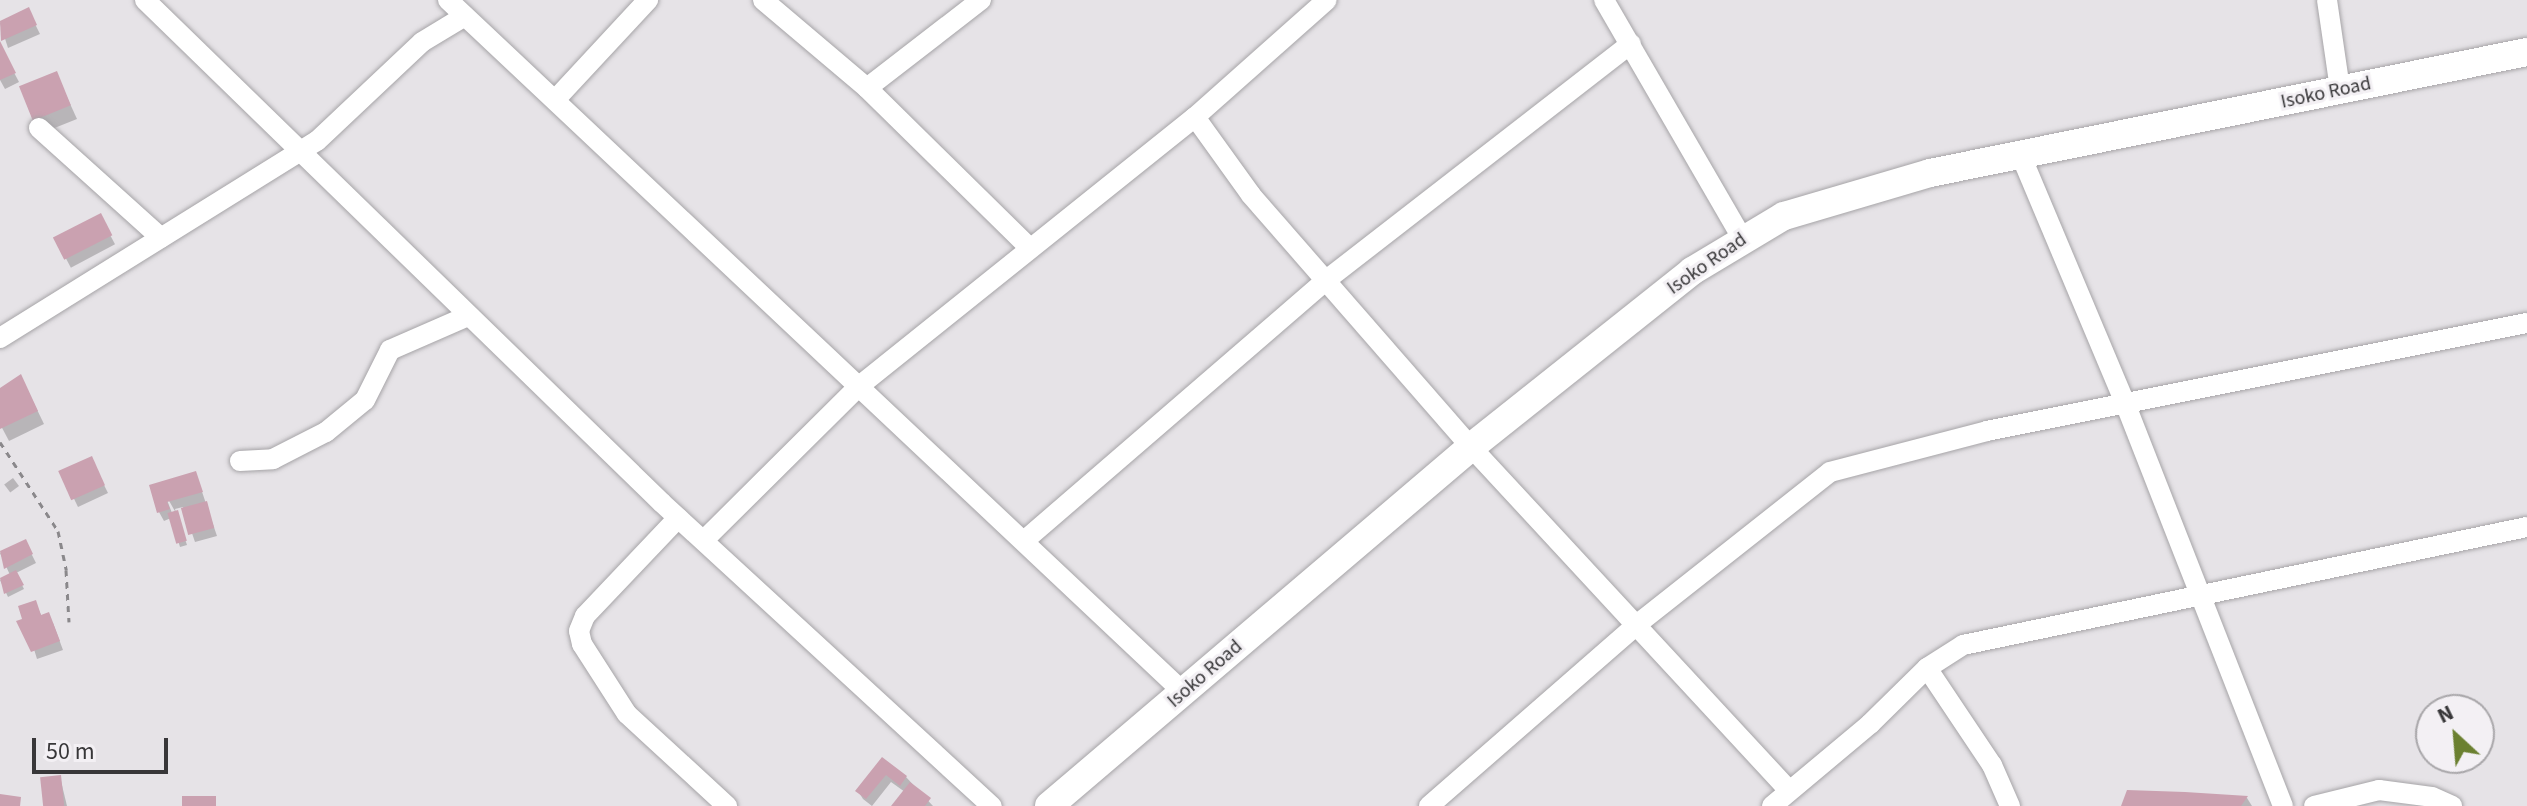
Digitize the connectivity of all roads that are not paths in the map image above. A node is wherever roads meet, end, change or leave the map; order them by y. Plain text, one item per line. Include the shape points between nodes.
1 (145, 0) edge
2 (448, 0) edge
3 (648, 0) edge
4 (763, 0) edge
5 (981, 0) edge
6 (1327, 0) edge
7 (1604, 0) edge
8 (2327, 0) edge
9 (465, 16) junction
10 (1631, 44) junction
11 (2527, 52) edge
12 (867, 88) junction
13 (2340, 89) junction
14 (555, 100) junction
15 (1195, 117) junction
16 (39, 128) dead end
17 (299, 153) junction
18 (2022, 158) junction
19 (161, 238) junction
20 (1742, 238) junction
21 (1030, 248) junction
22 (1325, 281) junction
23 (468, 316) junction
24 (2527, 323) edge
25 (0, 338) edge
26 (858, 387) junction
27 (2125, 403) junction
28 (1471, 447) junction
29 (240, 461) dead end
30 (678, 518) junction
31 (2527, 527) edge
32 (704, 540) junction
33 (1024, 541) junction
34 (2200, 593) junction
35 (1635, 626) junction
36 (1927, 668) junction
37 (1183, 692) junction
38 (1789, 791) junction
39 (727, 806) edge
40 (992, 806) edge
41 (1049, 806) edge
42 (1429, 806) edge
43 (1772, 806) edge
44 (2010, 806) edge
45 (2283, 806) edge
46 (2314, 806) edge
47 (2452, 806) edge

1 - 17 street
2 - 9 street
3 - 14 street
4 - 12 street
5 - 12 street
6 - 15 street
7 - 10 street
8 - 13 street
9 - 14 street
9 - 17 street via 422,42 337,126
10 - 20 street
10 - 22 street
11 - 13 street, Isoko Road
12 - 21 street
13 - 18 street, Isoko Road
14 - 26 street
15 - 21 street
15 - 22 street via 1251,195
16 - 19 street
17 - 19 street
17 - 23 street
18 - 20 street, Isoko Road via 1915,177 1784,216
18 - 27 street
19 - 25 street
20 - 28 street, Isoko Road via 1692,271
21 - 26 street
22 - 28 street
22 - 33 street
23 - 29 street via 390,350 365,400 326,432 292,452 257,463
23 - 30 street
24 - 27 street
26 - 32 street
26 - 33 street
27 - 34 street
27 - 35 street via 1987,431 1830,472
28 - 35 street
28 - 37 street, Isoko Road
30 - 32 street
30 - 39 street via 585,616 579,631 627,714
31 - 34 street
32 - 40 street
33 - 37 street
34 - 36 street via 1980,639
34 - 45 street
35 - 38 street
35 - 42 street
36 - 38 street
36 - 44 street via 1992,765
37 - 41 street, Isoko Road
38 - 43 street
46 - 47 street via 2379,790 2432,797

